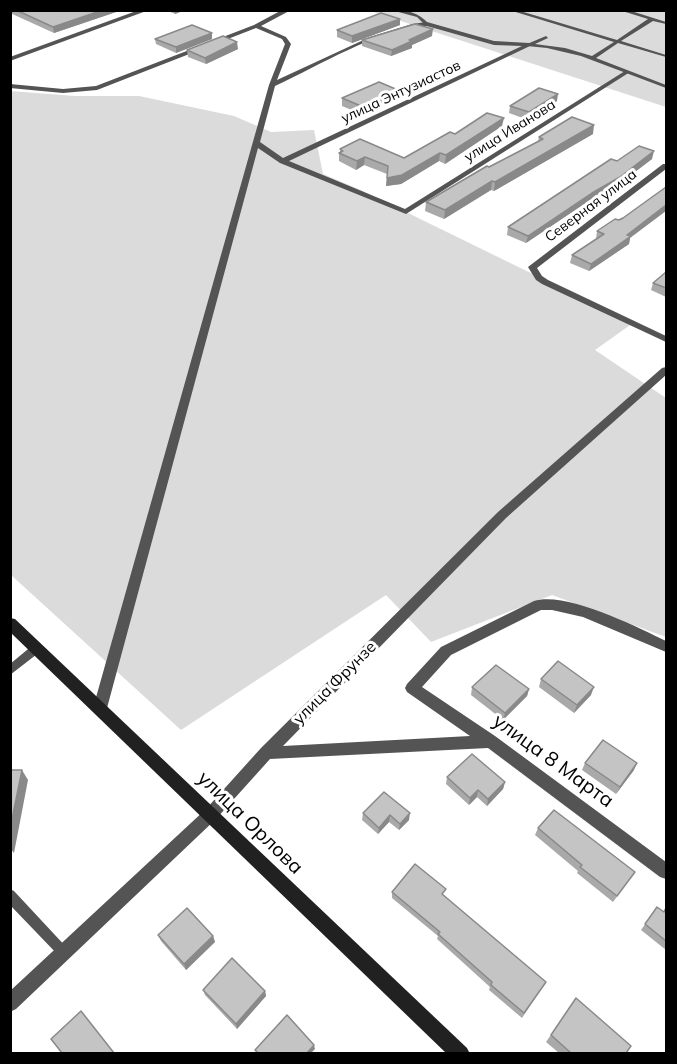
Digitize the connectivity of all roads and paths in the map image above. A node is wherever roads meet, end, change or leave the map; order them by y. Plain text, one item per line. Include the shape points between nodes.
1 (146, 10) edge
2 (288, 10) edge
3 (393, 10) edge
4 (511, 10) edge
5 (621, 10) edge
6 (652, 19) junction
7 (666, 23) edge
8 (427, 24) junction
9 (256, 26) junction
10 (546, 37) dead end
11 (617, 41) junction
12 (529, 45) junction
13 (666, 56) edge
14 (592, 57) junction
15 (10, 59) edge
16 (627, 72) junction
17 (272, 85) junction
18 (10, 86) edge
19 (666, 87) edge
20 (256, 143) junction
21 (283, 161) junction
22 (666, 166) edge
23 (666, 339) edge
24 (666, 370) edge
25 (10, 622) edge
26 (666, 646) edge
27 (37, 648) junction
28 (10, 671) edge
29 (100, 708) junction
30 (490, 741) junction
31 (266, 753) junction
32 (211, 814) junction
33 (666, 871) edge
34 (10, 895) edge
35 (64, 953) junction
36 (10, 1003) edge
37 (461, 1053) edge

1 - 15 street
2 - 9 street
3 - 8 lane via 419,16
4 - 11 lane
5 - 6 lane
6 - 7 lane
6 - 11 lane
8 - 12 street via 494,43
8 - 17 street via 395,30
9 - 17 street via 287,40
9 - 18 street via 87,90 63,92
10 - 12 lane
11 - 13 lane
11 - 14 lane
12 - 14 lane
12 - 21 street, улица Энтузиастов
14 - 16 lane
16 - 19 lane
16 - 21 street, улица Иванова via 406,212
17 - 20 street
20 - 21 street
20 - 29 street
22 - 23 street, Северная улица via 532,267 545,282
24 - 31 street, улица Фрунзе via 502,515
25 - 27 street, улица Орлова
26 - 30 street, улица 8 Марта via 551,602 446,651 412,688
27 - 28 lane
27 - 29 street, улица Орлова
29 - 32 street, улица Орлова
30 - 31 street
30 - 33 street, улица 8 Марта
31 - 32 street, улица Фрунзе
32 - 35 street, улица Фрунзе
32 - 37 street, улица Орлова
34 - 35 lane
35 - 36 street, улица Фрунзе

